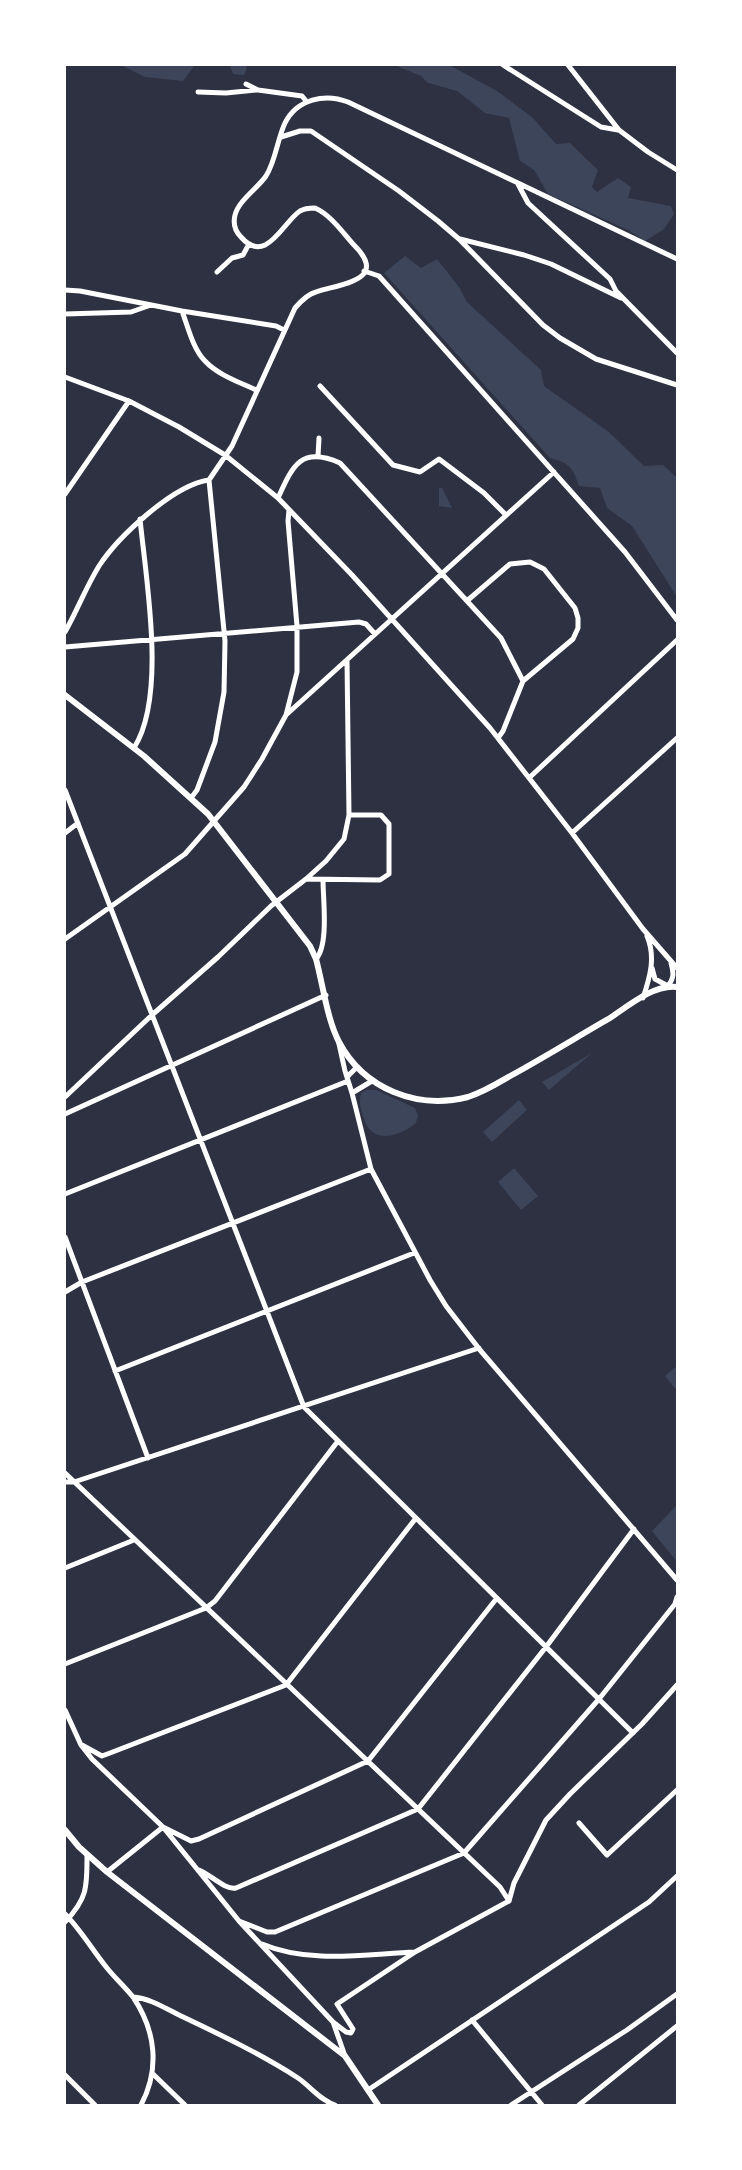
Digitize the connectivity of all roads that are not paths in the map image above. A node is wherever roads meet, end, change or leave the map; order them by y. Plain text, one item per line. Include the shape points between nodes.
1 (503, 65) edge
2 (568, 65) edge
3 (246, 84) dead end
4 (258, 90) junction
5 (198, 92) dead end
6 (307, 102) junction
7 (619, 130) junction
8 (281, 137) junction
9 (677, 170) edge
10 (518, 184) junction
11 (459, 239) junction
12 (249, 244) junction
13 (677, 259) edge
14 (364, 271) junction
15 (217, 272) dead end
16 (65, 290) edge
17 (623, 299) junction
18 (152, 305) junction
19 (182, 311) junction
20 (65, 314) edge
21 (284, 330) junction
22 (677, 353) edge
23 (65, 377) edge
24 (677, 385) edge
25 (320, 386) dead end
26 (256, 390) junction
27 (130, 402) junction
28 (319, 438) dead end
29 (225, 455) junction
30 (318, 456) junction
31 (554, 472) junction
32 (209, 480) junction
33 (65, 494) edge
34 (278, 498) junction
35 (289, 510) junction
36 (506, 514) junction
37 (140, 520) junction
38 (442, 575) junction
39 (468, 600) junction
40 (392, 619) junction
41 (677, 620) edge
42 (297, 626) junction
43 (65, 632) edge
44 (224, 632) junction
45 (375, 634) junction
46 (151, 639) junction
47 (677, 640) edge
48 (65, 647) edge
49 (347, 661) junction
50 (523, 681) junction
51 (65, 696) edge
52 (286, 715) junction
53 (498, 738) junction
54 (677, 738) edge
55 (134, 748) junction
56 (529, 778) junction
57 (65, 790) edge
58 (191, 798) junction
59 (350, 815) junction
60 (214, 823) junction
61 (78, 824) junction
62 (65, 833) edge
63 (572, 833) junction
64 (306, 879) junction
65 (323, 880) junction
66 (277, 902) junction
67 (110, 907) junction
68 (643, 929) junction
69 (65, 939) edge
70 (316, 959) junction
71 (671, 960) junction
72 (652, 967) junction
73 (677, 968) edge
74 (668, 986) junction
75 (677, 988) edge
76 (326, 995) junction
77 (643, 998) junction
78 (152, 1015) junction
79 (339, 1042) junction
80 (172, 1066) junction
81 (355, 1066) junction
82 (348, 1079) junction
83 (372, 1081) junction
84 (352, 1093) junction
85 (65, 1096) edge
86 (66, 1112) edge
87 (200, 1140) junction
88 (370, 1167) junction
89 (65, 1194) edge
90 (232, 1224) junction
91 (65, 1236) edge
92 (414, 1252) junction
93 (82, 1282) junction
94 (65, 1292) edge
95 (267, 1312) junction
96 (479, 1348) junction
97 (116, 1371) junction
98 (304, 1407) junction
99 (338, 1440) junction
100 (148, 1458) junction
101 (65, 1472) edge
102 (65, 1482) edge
103 (74, 1482) junction
104 (416, 1518) junction
105 (634, 1529) junction
106 (134, 1540) junction
107 (65, 1568) edge
108 (677, 1580) edge
109 (677, 1597) edge
110 (496, 1598) junction
111 (206, 1608) junction
112 (546, 1647) junction
113 (65, 1664) edge
114 (286, 1685) junction
115 (677, 1685) edge
116 (599, 1699) junction
117 (65, 1710) edge
118 (633, 1734) junction
119 (81, 1745) junction
120 (368, 1761) junction
121 (677, 1790) edge
122 (418, 1809) junction
123 (579, 1823) dead end
124 (163, 1827) junction
125 (65, 1830) edge
126 (464, 1853) junction
127 (87, 1855) junction
128 (199, 1870) junction
129 (107, 1872) junction
130 (677, 1876) edge
131 (509, 1901) junction
132 (66, 1918) edge
133 (239, 1920) junction
134 (259, 1942) junction
135 (415, 1952) junction
136 (677, 1994) edge
137 (133, 1997) junction
138 (472, 2020) junction
139 (333, 2022) junction
140 (677, 2026) edge
141 (345, 2056) junction
142 (153, 2074) junction
143 (65, 2075) edge
144 (368, 2090) junction
145 (532, 2092) junction
146 (95, 2105) edge
147 (141, 2105) edge
148 (185, 2105) edge
149 (335, 2105) edge
150 (378, 2105) edge
151 (511, 2105) edge
152 (542, 2105) edge
153 (579, 2105) edge

1 - 7 street via 601,127
2 - 7 street
3 - 4 street
4 - 5 street
4 - 6 street via 302,96
6 - 8 street via 286,122
6 - 10 street via 326,97 348,102
7 - 9 street
8 - 11 street via 300,131 319,135 399,191
8 - 12 street via 266,177 235,216 238,233
10 - 13 street
10 - 17 street via 528,203 610,279
11 - 17 street via 524,254
11 - 24 street via 543,325 574,348 596,360
12 - 14 street via 263,245 300,211 315,208 327,216 360,251
12 - 15 street via 242,255 232,258
14 - 21 street via 360,279 351,284 308,296 296,308
14 - 31 street via 379,276
16 - 18 street
17 - 22 street
18 - 19 street
18 - 20 street via 131,312
19 - 21 street
19 - 26 street via 203,360
21 - 26 street
23 - 27 street
25 - 36 street via 393,465 420,472 439,459
26 - 29 street
27 - 29 street
27 - 33 street
28 - 30 street
29 - 32 street
29 - 34 street
30 - 34 street via 298,463 288,475
30 - 38 street via 340,463
31 - 36 street
31 - 41 street via 626,552
32 - 37 street via 200,481 175,495
32 - 44 street
34 - 35 street
35 - 40 street
35 - 42 street
36 - 38 street
37 - 43 street via 99,566
37 - 46 street
38 - 39 street
38 - 40 street
39 - 50 street via 501,638
39 - 50 street via 510,564 519,561 544,569 575,608 578,628 573,639
40 - 45 street
40 - 53 street
42 - 44 street
42 - 45 street via 363,622
42 - 52 street via 297,672
44 - 46 street
44 - 58 street via 226,665 221,719 207,767
45 - 49 street
46 - 48 street
46 - 55 street via 149,700
47 - 56 street
49 - 52 street
49 - 59 street
50 - 53 street
51 - 55 street
52 - 60 street via 244,787
53 - 56 street
54 - 63 street
55 - 58 street
56 - 63 street
57 - 61 street
58 - 60 street
59 - 64 street via 344,839
59 - 65 street via 382,815 389,824 389,874 380,880
60 - 66 street
60 - 67 street via 185,854
61 - 62 street
61 - 67 street
63 - 68 street
64 - 65 street
64 - 66 street
65 - 70 street via 323,937
66 - 70 street
66 - 78 street
67 - 69 street
67 - 78 street
68 - 71 street
68 - 72 street via 652,951
70 - 76 street
71 - 73 street
71 - 74 street via 674,973
72 - 74 street via 655,979
72 - 77 street
74 - 75 street
74 - 77 street
76 - 79 street
76 - 80 street
77 - 83 street via 526,1068 467,1097 412,1099 392,1093
78 - 80 street
78 - 85 street
79 - 81 street
79 - 82 street
80 - 86 street
80 - 87 street
81 - 82 street
81 - 83 street
82 - 84 street
82 - 87 street
83 - 84 street
84 - 88 street
87 - 89 street
87 - 90 street
88 - 90 street
88 - 92 street
90 - 93 street
90 - 95 street
91 - 93 street
92 - 95 street
92 - 96 street via 446,1306
93 - 94 street
93 - 97 street
95 - 97 street
95 - 98 street
96 - 98 street
96 - 105 street
97 - 100 street
98 - 99 street
98 - 100 street
99 - 104 street
99 - 111 street via 215,1601
100 - 103 street
101 - 103 street
102 - 103 street
103 - 106 street
104 - 110 street
104 - 114 street
105 - 108 street
105 - 112 street
106 - 107 street
106 - 111 street
109 - 116 street via 675,1604
110 - 112 street
110 - 120 street
111 - 113 street
111 - 114 street
112 - 116 street
112 - 122 street
114 - 119 street via 102,1756
114 - 120 street
115 - 118 street
116 - 118 street
116 - 126 street
117 - 119 street
118 - 131 street via 546,1820 514,1882
119 - 124 street
120 - 122 street
120 - 124 street via 200,1839 191,1841
121 - 123 street via 607,1855
122 - 126 street
122 - 128 street via 236,1888 227,1888
124 - 128 street
124 - 129 street
125 - 127 street
126 - 131 street via 500,1887
126 - 133 street via 275,1932 267,1932
127 - 129 street
127 - 132 street via 87,1887 76,1910
128 - 133 street
129 - 141 street
130 - 138 street via 649,1902
131 - 135 street
132 - 137 street
133 - 134 street
134 - 135 street via 291,1953 341,1956
134 - 139 street
135 - 139 street via 337,2004 352,2028 351,2033
136 - 145 street
137 - 142 street via 146,2022 153,2047
137 - 149 street via 159,2005 216,2032 298,2078
138 - 144 street
138 - 145 street
139 - 141 street
140 - 153 street
141 - 144 street
142 - 147 street
142 - 148 street
143 - 146 street
144 - 150 street
145 - 151 street
145 - 152 street

